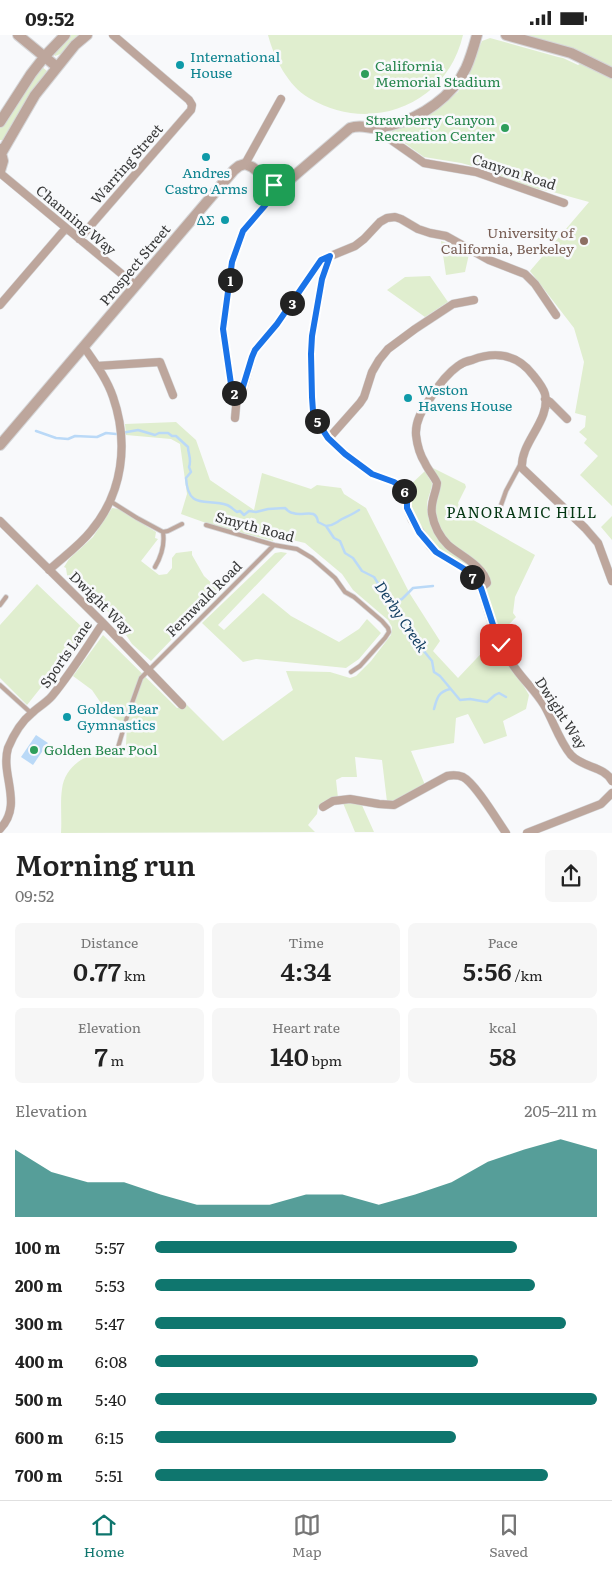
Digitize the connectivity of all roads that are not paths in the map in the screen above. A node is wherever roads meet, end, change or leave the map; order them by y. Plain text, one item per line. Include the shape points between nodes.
1 (18, 35) edge
2 (66, 35) edge
3 (87, 35) edge
4 (112, 35) edge
5 (478, 35) edge
6 (506, 35) edge
7 (45, 56) junction
8 (57, 67) junction
9 (612, 73) edge
10 (281, 99) dead end
11 (0, 122) edge
12 (374, 128) junction
13 (1, 151) edge
14 (245, 164) junction
15 (0, 172) edge
16 (280, 188) junction
17 (564, 203) dead end
18 (66, 229) junction
19 (79, 239) junction
20 (330, 256) junction
21 (135, 285) junction
22 (474, 300) dead end
23 (0, 305) edge
24 (556, 315) dead end
25 (84, 347) junction
26 (97, 366) junction
27 (173, 395) dead end
28 (238, 396) junction
29 (545, 399) junction
30 (235, 418) dead end
31 (567, 419) dead end
32 (328, 438) junction
33 (0, 445) edge
34 (521, 463) junction
35 (110, 501) junction
36 (500, 508) dead end
37 (0, 521) edge
38 (182, 524) dead end
39 (206, 525) dead end
40 (163, 532) junction
41 (274, 545) junction
42 (155, 567) dead end
43 (49, 570) junction
44 (612, 581) edge
45 (481, 588) junction
46 (6, 597) dead end
47 (0, 605) edge
48 (103, 623) junction
49 (150, 670) junction
50 (351, 672) dead end
51 (0, 685) edge
52 (182, 705) dead end
53 (31, 713) junction
54 (116, 754) dead end
55 (612, 781) edge
56 (612, 793) edge
57 (323, 807) dead end
58 (0, 829) edge
59 (506, 833) edge
60 (527, 833) edge

1 - 7 street
2 - 7 street
3 - 8 street
4 - 19 street, Warring Street via 189,99 192,105
5 - 12 street via 466,69 443,97 417,117
6 - 9 street via 571,53
7 - 8 street
7 - 11 street
8 - 13 street via 35,95
10 - 14 street, Prospect Street
12 - 16 street via 350,128
12 - 17 street, Canyon Road via 424,163 476,172
13 - 15 street via 4,161
14 - 16 street
14 - 21 street, Prospect Street via 234,170
15 - 18 street, Channing Way
16 - 28 street via 243,231 232,262 223,329 232,391
18 - 19 street, Channing Way
18 - 23 street
19 - 21 street, Channing Way
20 - 24 street via 355,246 380,222 395,217 430,233 446,236 489,260 525,274
20 - 28 street via 321,260 255,350
20 - 32 street via 322,279 311,354 313,411
21 - 25 street, Prospect Street
22 - 32 street via 453,304 388,349 372,372 360,403
25 - 26 street
25 - 33 street, Prospect Street
26 - 27 street via 160,362
26 - 35 street via 113,396 120,425 122,460
28 - 30 street
29 - 31 street
29 - 34 street via 546,408
29 - 45 street via 541,386 522,363 507,356 490,355 456,367 436,388 418,417 416,434 419,449 436,483 431,504 436,529 449,546 485,576 487,583
32 - 45 street via 365,469 402,488 407,508 419,532 436,552 466,570
34 - 36 lane
34 - 44 street via 525,473 598,543
35 - 40 lane
35 - 43 street via 91,531
37 - 43 street, Dwight Way
38 - 40 lane
39 - 41 lane, Smyth Road
40 - 42 lane via 161,557
41 - 49 lane, Fernwald Road
41 - 50 lane, Smyth Road via 298,549 312,558 335,578 345,592 388,627 385,638
43 - 48 street, Dwight Way
45 - 55 street, Dwight Way via 497,637 507,656 541,701 567,749 580,762 602,771
46 - 47 lane
48 - 49 street, Dwight Way
48 - 53 street, Sports Lane via 52,696
49 - 52 street, Dwight Way
49 - 54 lane, Fernwald Road via 140,682
51 - 53 lane
53 - 58 street, Sports Lane via 7,751 5,765 11,797 9,812
56 - 60 street via 601,804
57 - 59 street via 333,801 350,799 394,805 447,776 457,775 474,788

